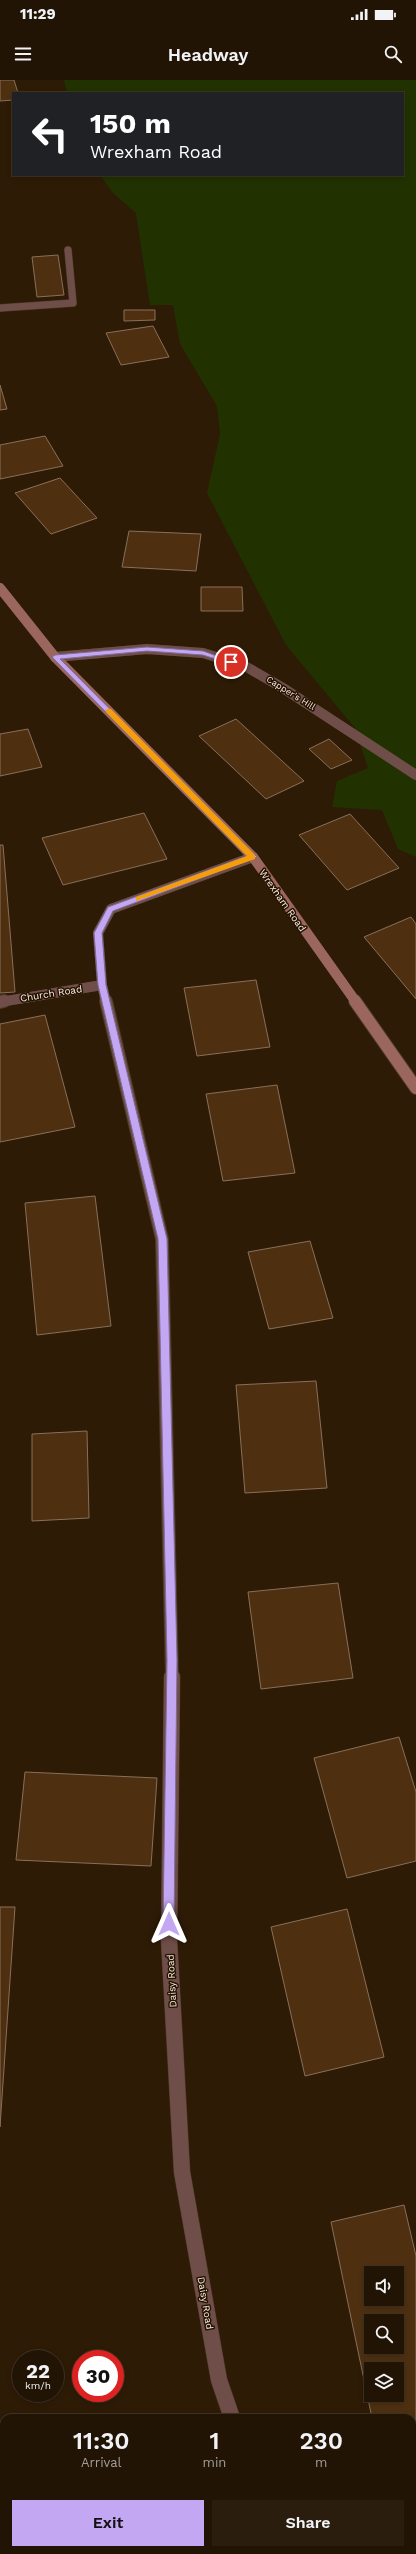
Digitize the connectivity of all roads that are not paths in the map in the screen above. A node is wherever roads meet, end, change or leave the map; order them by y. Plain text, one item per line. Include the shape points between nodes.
1 (68, 250) dead end
2 (0, 308) edge
3 (0, 588) edge
4 (55, 657) junction
5 (416, 775) edge
6 (253, 857) junction
7 (102, 985) junction
8 (0, 1002) edge
9 (416, 1088) edge
10 (231, 2414) edge

1 - 2 street via 73,303
3 - 4 main road, Wrexham Road
4 - 5 street, Capper's Hill via 147,649 203,653 245,666
4 - 6 main road, Wrexham Road
6 - 7 street, Daisy Road via 111,909 98,933
6 - 9 main road, Wrexham Road
7 - 8 street, Church Road
7 - 10 street, Daisy Road via 162,1239 172,1660 170,1963 182,2172 219,2380

